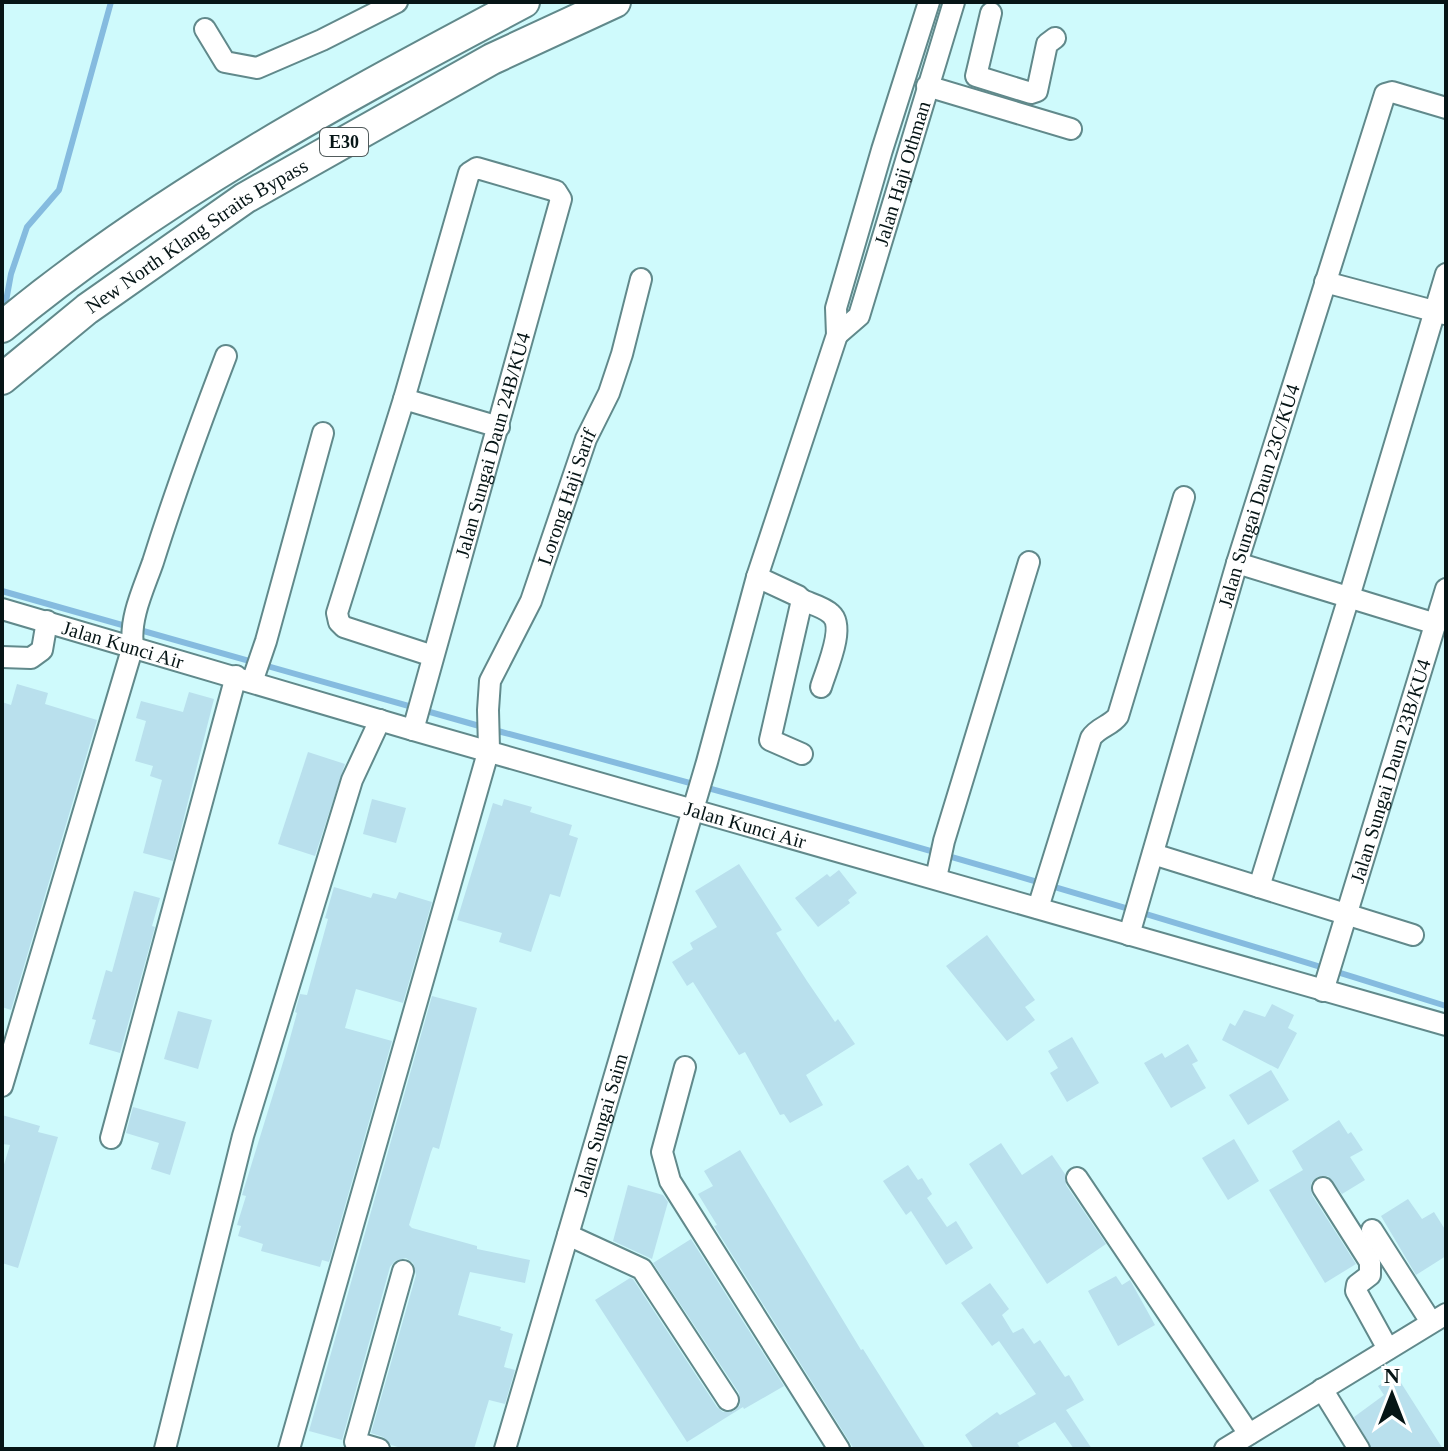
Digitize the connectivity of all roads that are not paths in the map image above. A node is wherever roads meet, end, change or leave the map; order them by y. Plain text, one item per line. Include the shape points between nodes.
1 (397, 2) edge
2 (524, 2) edge
3 (615, 2) edge
4 (929, 2) edge
5 (954, 2) edge
6 (991, 13) dead end
7 (205, 29) dead end
8 (1055, 38) dead end
9 (927, 86) junction
10 (1031, 93) junction
11 (1446, 108) edge
12 (1024, 115) junction
13 (1071, 129) dead end
14 (1446, 274) edge
15 (641, 279) dead end
16 (1325, 282) junction
17 (1441, 313) edge
18 (2, 327) edge
19 (837, 335) junction
20 (226, 356) dead end
21 (2, 379) edge
22 (404, 399) junction
23 (499, 427) junction
24 (323, 433) dead end
25 (1184, 497) dead end
26 (1029, 562) dead end
27 (1237, 563) junction
28 (757, 577) junction
29 (1446, 589) edge
30 (1349, 597) junction
31 (802, 600) junction
32 (3, 609) edge
33 (47, 621) junction
34 (1436, 624) junction
35 (132, 639) junction
36 (433, 656) junction
37 (2, 657) edge
38 (248, 676) junction
39 (821, 687) dead end
40 (380, 720) junction
41 (415, 723) junction
42 (489, 742) junction
43 (802, 754) dead end
44 (694, 803) junction
45 (1153, 854) junction
46 (940, 862) junction
47 (1259, 887) junction
48 (1043, 892) junction
49 (1347, 914) junction
50 (1132, 928) junction
51 (1413, 935) dead end
52 (1325, 985) junction
53 (1446, 1025) edge
54 (685, 1067) dead end
55 (2, 1086) edge
56 (111, 1138) dead end
57 (1077, 1178) dead end
58 (1323, 1188) dead end
59 (1372, 1230) dead end
60 (568, 1235) junction
61 (403, 1271) dead end
62 (1439, 1318) edge
63 (1388, 1349) junction
64 (1322, 1389) junction
65 (728, 1400) dead end
66 (1249, 1434) junction
67 (354, 1445) edge
68 (1228, 1448) edge
69 (165, 1449) edge
70 (289, 1449) edge
71 (379, 1449) edge
72 (505, 1449) edge
73 (839, 1449) edge
74 (1359, 1449) edge

1 - 7 street via 257,68 225,62
2 - 18 highway, New North Klang Straits Bypass / E30 via 225,169 59,280
3 - 21 highway, New North Klang Straits Bypass / E30 via 492,59 245,198 87,309
4 - 19 street via 836,308
5 - 9 street, Jalan Haji Othman
6 - 10 street via 976,76
8 - 10 street via 1047,44 1037,91
9 - 12 street
9 - 19 street, Jalan Haji Othman via 859,316
10 - 12 street
11 - 16 street, Jalan Sungai Daun 23C/KU4 via 1385,94
12 - 13 street
14 - 17 street
15 - 42 street, Lorong Haji Sarif via 609,393 586,439 531,601 490,681
16 - 17 street
16 - 27 street, Jalan Sungai Daun 23C/KU4
17 - 30 street
19 - 28 street, Jalan Sungai Saim
20 - 35 street via 186,461
22 - 23 street
22 - 23 street, Jalan Sungai Daun 24B/KU4 via 469,173 477,168 556,191 561,199
22 - 36 street via 337,613 344,627
23 - 36 street, Jalan Sungai Daun 24B/KU4
24 - 38 street via 266,641
25 - 48 street via 1118,716 1091,738
26 - 46 street
27 - 30 street
27 - 45 street, Jalan Sungai Daun 23C/KU4
28 - 31 street
28 - 44 street, Jalan Sungai Saim
29 - 34 street, Jalan Sungai Daun 23B/KU4
30 - 34 street
30 - 47 street
31 - 39 street via 831,613 838,622
31 - 43 street via 770,740
32 - 33 street, Jalan Kunci Air
33 - 35 street, Jalan Kunci Air
33 - 37 street via 42,650 31,658
34 - 49 street, Jalan Sungai Daun 23B/KU4
35 - 38 street, Jalan Kunci Air
35 - 55 street
36 - 41 street, Jalan Sungai Daun 24B/KU4
38 - 40 street, Jalan Kunci Air
38 - 56 street
40 - 41 street, Jalan Kunci Air
40 - 69 street via 352,780 248,1121
41 - 42 street, Jalan Kunci Air
42 - 44 street, Jalan Kunci Air
42 - 70 street, Lorong Haji Sarif
44 - 46 street, Jalan Kunci Air
44 - 60 street, Jalan Sungai Saim
45 - 47 street
45 - 50 street, Jalan Sungai Daun 23C/KU4
46 - 48 street, Jalan Kunci Air
47 - 49 street
48 - 50 street, Jalan Kunci Air
49 - 51 street
49 - 52 street, Jalan Sungai Daun 23B/KU4
50 - 52 street, Jalan Kunci Air
52 - 53 street, Jalan Kunci Air
54 - 73 street via 662,1152 670,1181
57 - 66 street
58 - 63 street via 1370,1262 1370,1275 1356,1291
59 - 62 street
60 - 65 street via 642,1269
60 - 72 street, Jalan Sungai Saim
61 - 67 street
62 - 63 street
63 - 64 street
64 - 66 street
64 - 74 street
66 - 68 street
67 - 71 street

